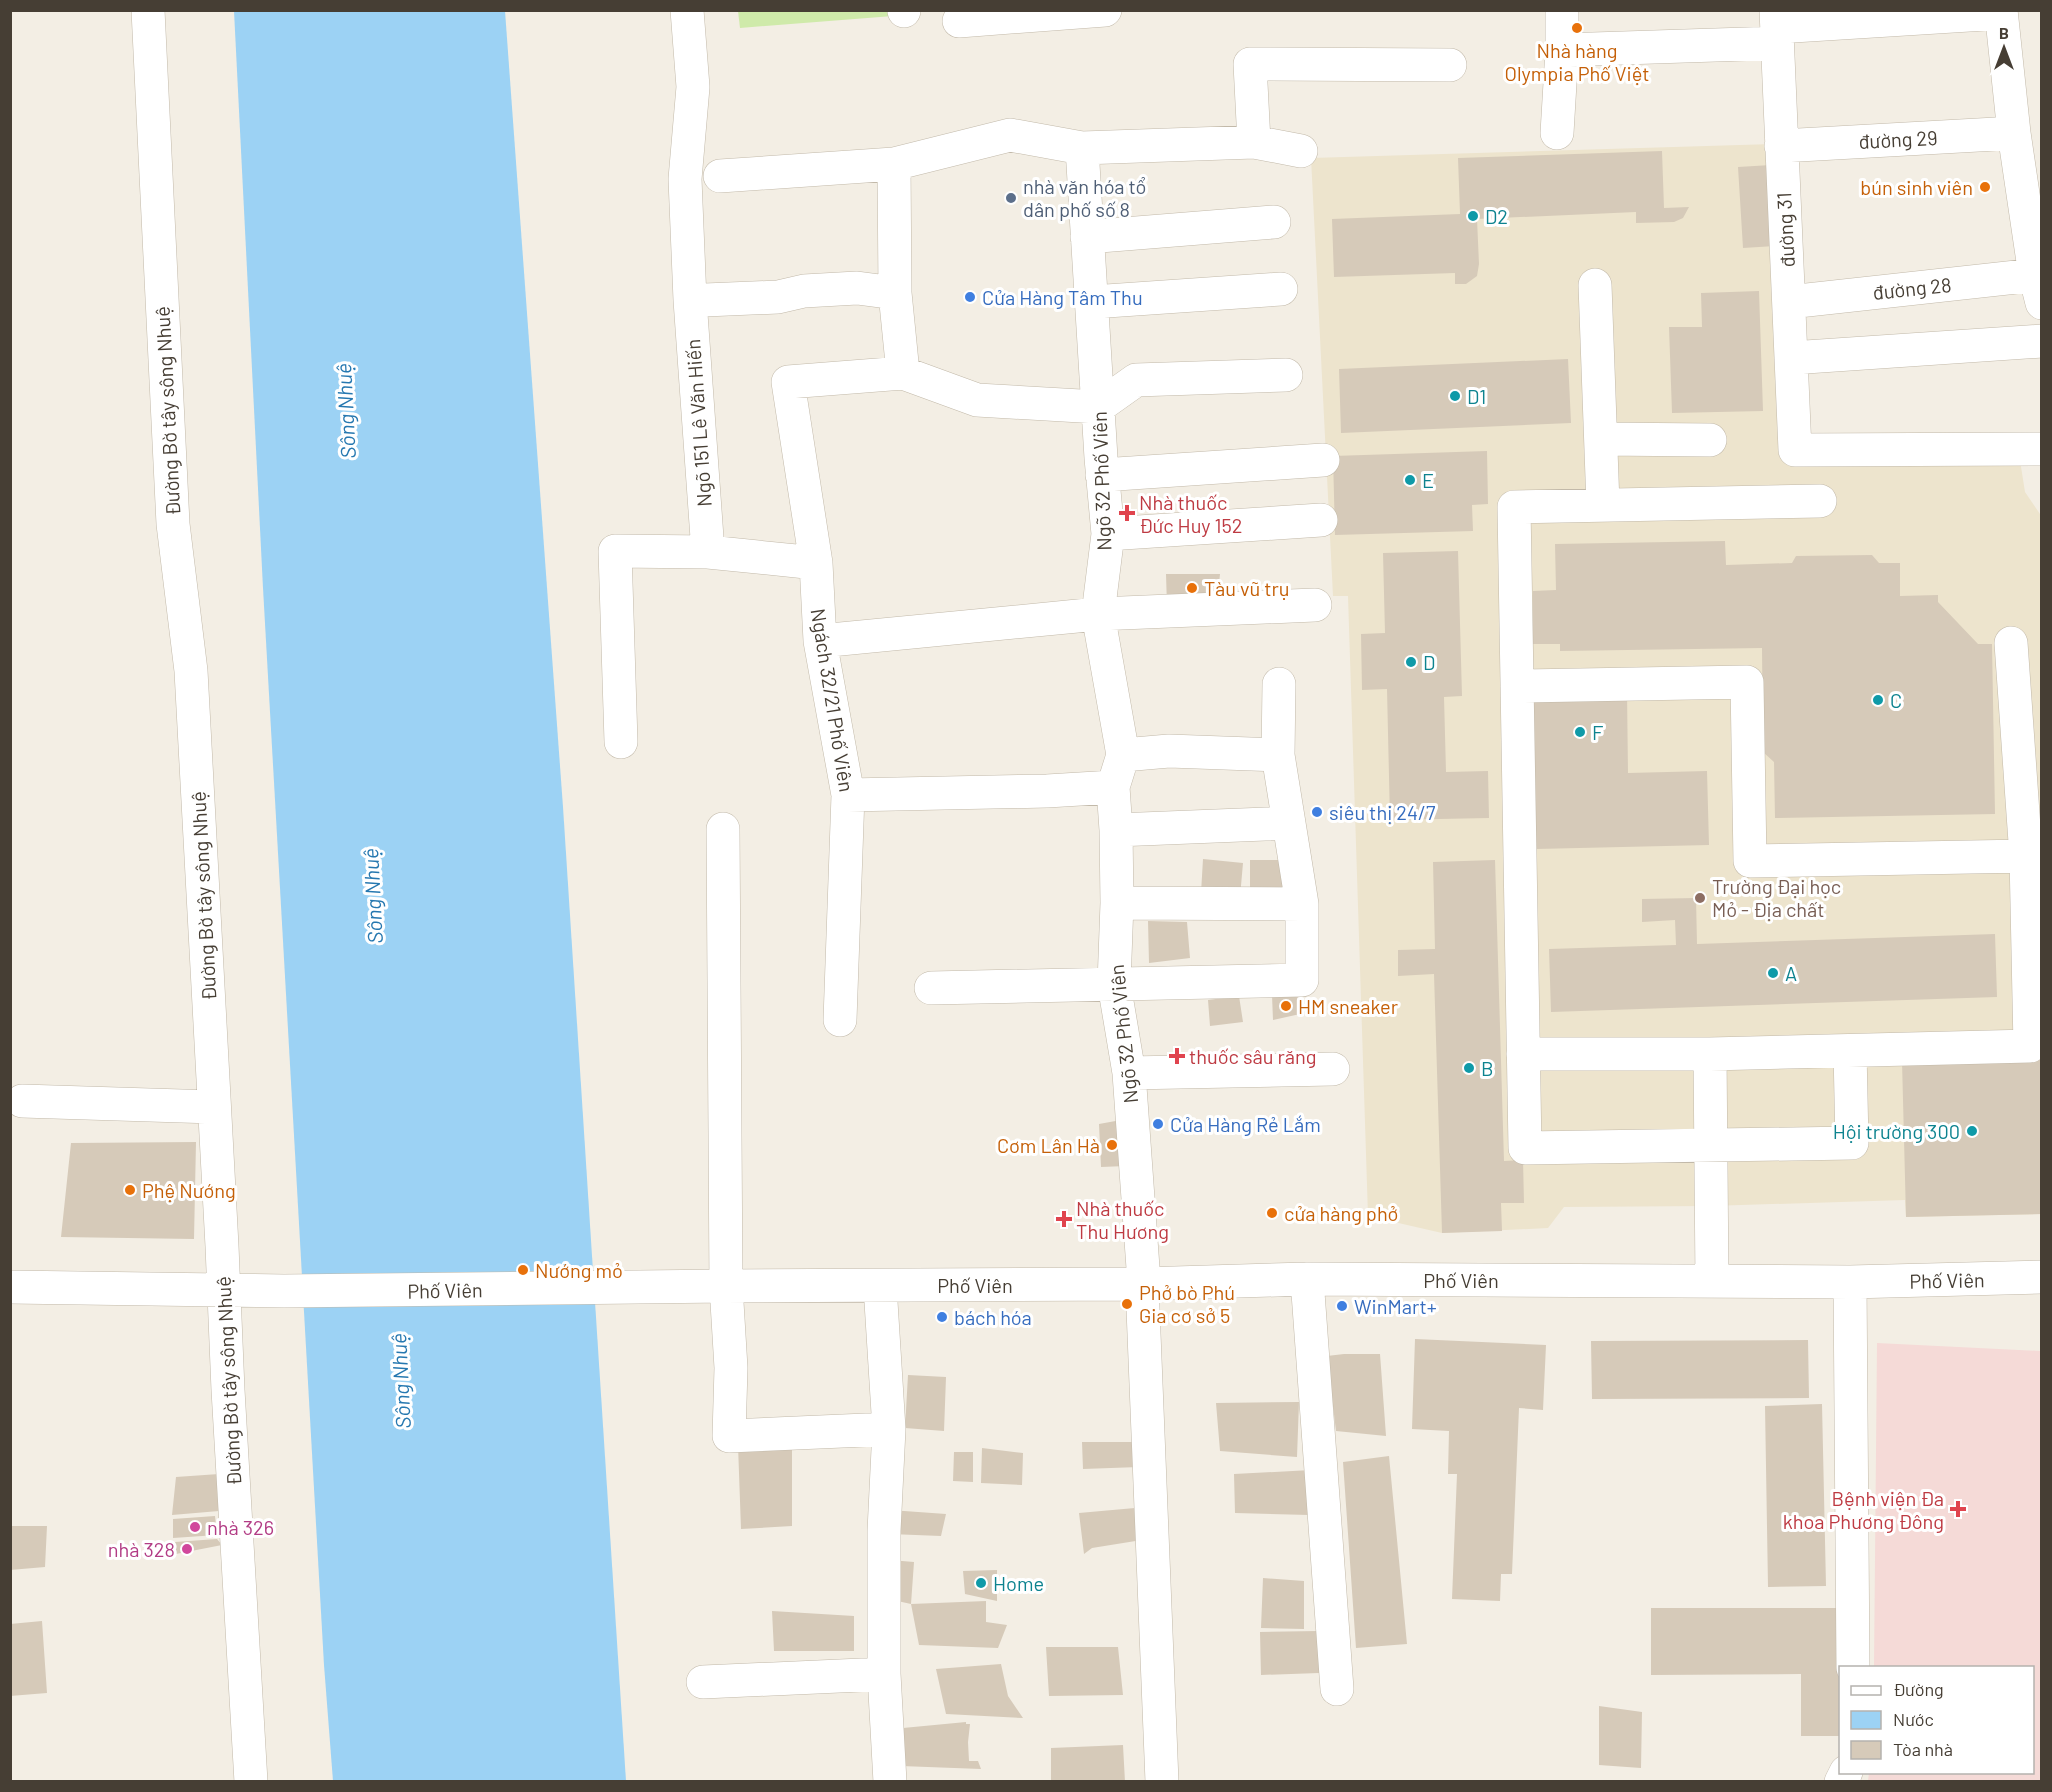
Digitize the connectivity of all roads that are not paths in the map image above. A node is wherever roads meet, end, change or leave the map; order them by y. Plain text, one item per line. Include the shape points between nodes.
1 (148, 10) edge
2 (687, 10) edge
3 (1105, 10) edge
4 (1562, 10) edge
5 (2001, 12) edge
6 (959, 21) dead end
7 (1777, 27) edge
8 (1562, 50) junction
9 (1450, 65) dead end
10 (1557, 133) dead end
11 (2014, 133) junction
12 (1254, 142) junction
13 (1781, 146) junction
14 (1082, 148) junction
15 (1301, 151) dead end
16 (894, 164) junction
17 (720, 176) dead end
18 (1274, 222) dead end
19 (1087, 237) junction
20 (1595, 285) dead end
21 (1281, 289) dead end
22 (2038, 289) edge
23 (895, 293) junction
24 (705, 300) dead end
25 (1092, 302) junction
26 (1789, 302) junction
27 (2042, 341) edge
28 (1791, 358) junction
29 (903, 373) junction
30 (1286, 375) dead end
31 (1098, 407) junction
32 (1601, 439) junction
33 (1710, 440) dead end
34 (2042, 449) edge
35 (1323, 460) dead end
36 (1102, 475) junction
37 (1820, 501) dead end
38 (1603, 505) junction
39 (1320, 520) dead end
40 (1108, 534) junction
41 (708, 552) junction
42 (816, 563) junction
43 (1315, 604) dead end
44 (1098, 614) junction
45 (820, 641) junction
46 (2011, 643) dead end
47 (1279, 684) dead end
48 (1517, 686) junction
49 (621, 742) dead end
50 (1124, 755) junction
51 (1278, 755) junction
52 (1113, 788) junction
53 (848, 795) junction
54 (1289, 823) junction
55 (723, 829) dead end
56 (1116, 831) junction
57 (2026, 856) junction
58 (1117, 903) junction
59 (1302, 904) junction
60 (1114, 984) junction
61 (931, 988) dead end
62 (840, 1020) dead end
63 (1850, 1051) junction
64 (1523, 1054) junction
65 (1710, 1054) junction
66 (1333, 1069) dead end
67 (1129, 1073) junction
68 (22, 1101) dead end
69 (214, 1107) junction
70 (1712, 1145) junction
71 (2042, 1277) edge
72 (1307, 1279) junction
73 (1712, 1281) junction
74 (1850, 1282) junction
75 (1142, 1284) junction
76 (726, 1286) junction
77 (880, 1286) junction
78 (10, 1287) edge
79 (223, 1289) junction
80 (889, 1429) junction
81 (1853, 1666) edge
82 (884, 1674) junction
83 (703, 1682) dead end
84 (1337, 1689) dead end
85 (251, 1782) edge
86 (890, 1782) edge
87 (1162, 1782) edge

1 - 69 street, Đường Bờ tây sông Nhuệ via 173,524 191,671
2 - 41 street, Ngõ 151 Lê Văn Hiến via 693,87 686,179 689,289
3 - 6 street
4 - 8 street
5 - 7 street
5 - 11 street
7 - 8 street
7 - 13 street, đường 31
8 - 10 street
9 - 12 street via 1250,64
11 - 13 street, đường 29
11 - 22 street
12 - 14 street
12 - 15 street
13 - 26 street, đường 31
14 - 16 street via 1010,135
14 - 19 street, Ngõ 32 Phố Viên
16 - 17 street
16 - 23 street
18 - 19 street
19 - 25 street, Ngõ 32 Phố Viên
20 - 32 street
21 - 25 street
22 - 26 street, đường 28
23 - 24 street via 857,288
23 - 29 street
25 - 31 street, Ngõ 32 Phố Viên
26 - 28 street, đường 31
27 - 28 street
28 - 34 street, đường 31 via 1795,450
29 - 31 street via 977,400
29 - 42 street, Ngách 32/21 Phố Viên via 789,382
30 - 31 street via 1136,380
31 - 36 street, Ngõ 32 Phố Viên
32 - 33 street
32 - 38 street
35 - 36 street
36 - 40 street, Ngõ 32 Phố Viên
37 - 38 street
38 - 48 street via 1514,507
39 - 40 street
40 - 44 street, Ngõ 32 Phố Viên
41 - 42 street
41 - 49 street via 615,551
42 - 45 street, Ngách 32/21 Phố Viên
43 - 44 street
44 - 45 street
44 - 50 street, Ngõ 32 Phố Viên
45 - 53 street, Ngách 32/21 Phố Viên
46 - 57 street
47 - 51 street
48 - 57 street via 1747,682 1750,861
48 - 64 street
50 - 51 street via 1169,751
50 - 52 street, Ngõ 32 Phố Viên
51 - 54 street
52 - 53 street
52 - 56 street, Ngõ 32 Phố Viên
53 - 62 street, Ngách 32/21 Phố Viên
54 - 56 street
54 - 59 street
55 - 76 street
56 - 58 street, Ngõ 32 Phố Viên
57 - 63 street via 2030,1046
58 - 59 street
58 - 60 street, Ngõ 32 Phố Viên
59 - 60 street via 1302,980
60 - 61 street
60 - 67 street, Ngõ 32 Phố Viên
63 - 65 street
63 - 70 street via 1852,1143
64 - 65 street
64 - 70 street via 1525,1148
65 - 70 street
66 - 67 street
67 - 75 street, Ngõ 32 Phố Viên
68 - 69 street
69 - 79 street, Đường Bờ tây sông Nhuệ
70 - 73 street
71 - 74 street, Phố Viên
72 - 73 street, Phố Viên
72 - 75 street, Phố Viên
72 - 84 street
73 - 74 street, Phố Viên
74 - 81 street
75 - 77 street, Phố Viên
75 - 87 street, Ngõ 32 Phố Viên
76 - 77 street, Phố Viên
76 - 79 street, Phố Viên
76 - 80 street via 731,1368 729,1436
77 - 80 street
78 - 79 street, Phố Viên
79 - 85 street, Đường Bờ tây sông Nhuệ
80 - 82 street
82 - 83 street
82 - 86 street

